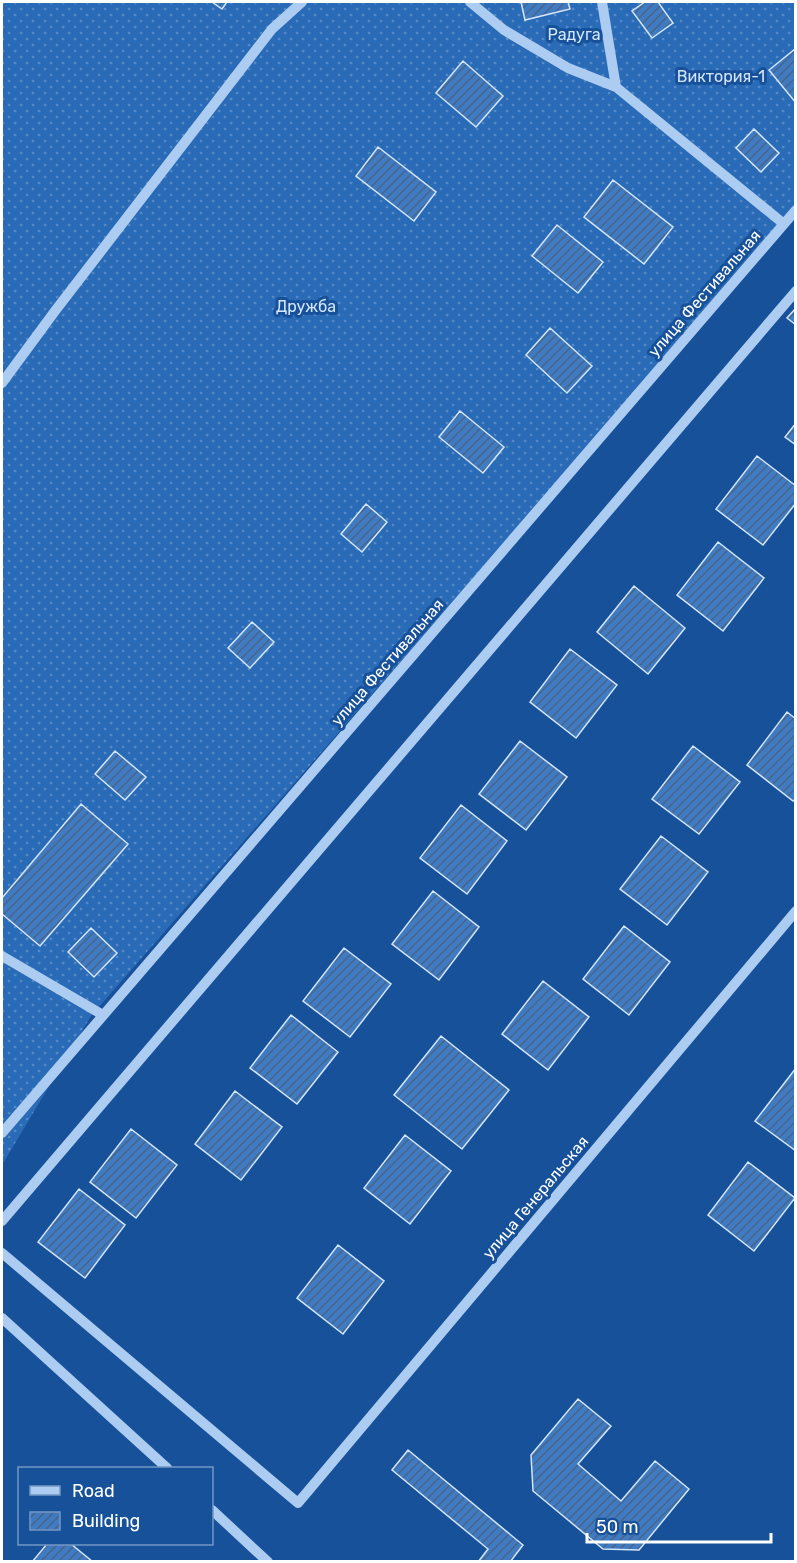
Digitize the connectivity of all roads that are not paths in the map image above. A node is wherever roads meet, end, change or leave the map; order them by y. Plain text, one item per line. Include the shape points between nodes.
1 (302, 2) edge
2 (470, 2) edge
3 (602, 2) edge
4 (616, 87) junction
5 (795, 210) edge
6 (784, 224) junction
7 (795, 291) edge
8 (2, 383) edge
9 (795, 911) edge
10 (2, 956) edge
11 (103, 1015) junction
12 (2, 1133) edge
13 (2, 1221) edge
14 (2, 1253) edge
15 (2, 1318) edge
16 (165, 1467) edge
17 (213, 1511) edge
18 (268, 1562) edge

1 - 8 street via 272,29
2 - 4 street via 504,30 568,68
3 - 4 street
4 - 6 street
5 - 6 street, улица Фестивальная
6 - 11 street, улица Фестивальная
7 - 13 street
9 - 14 street, улица Генеральская via 298,1503
10 - 11 street
11 - 12 street, улица Фестивальная
15 - 16 street
17 - 18 street

